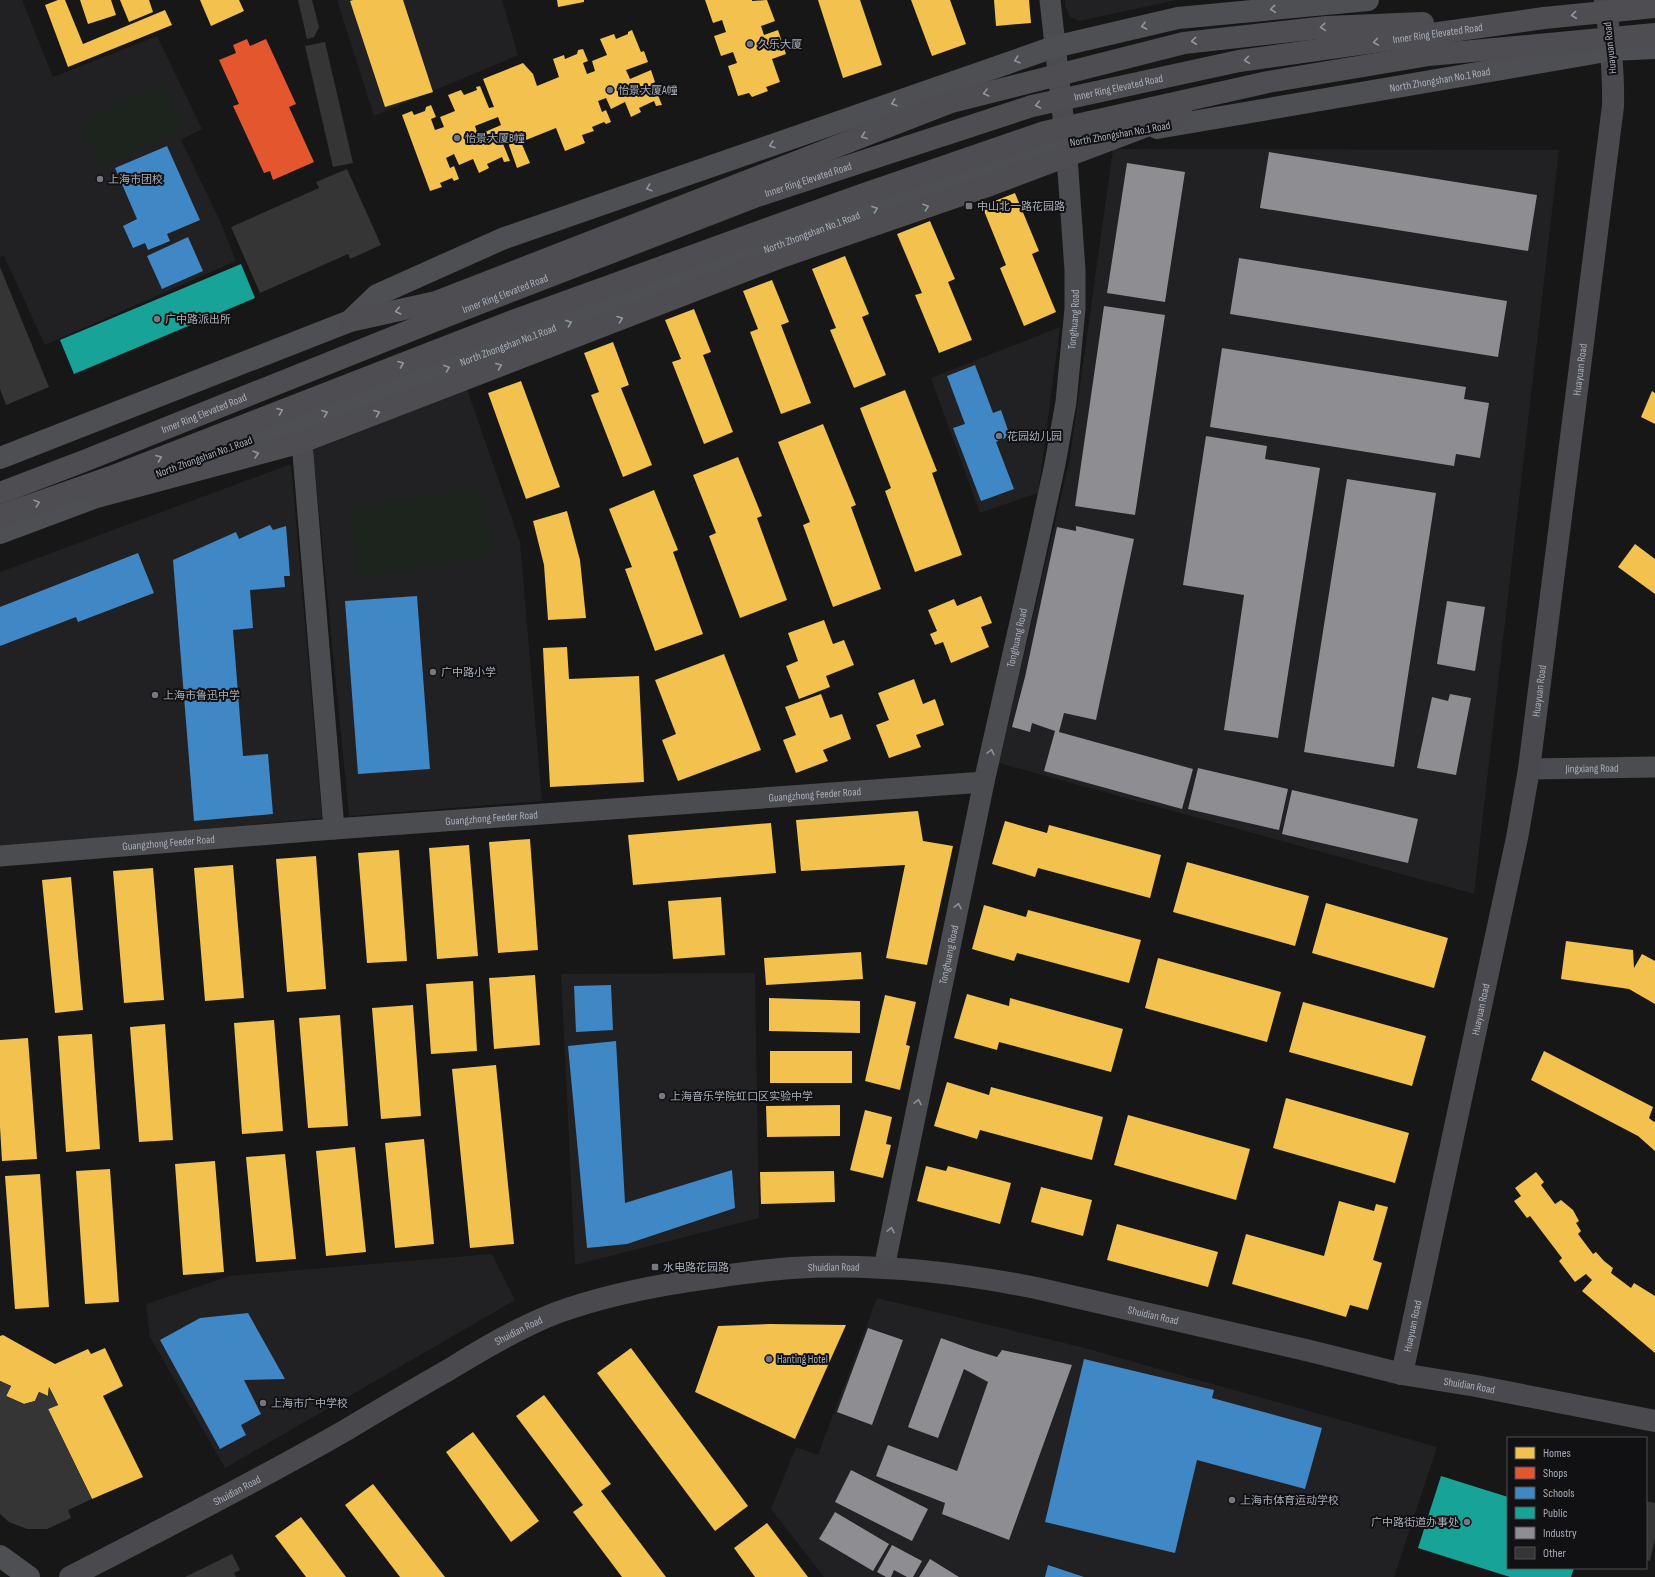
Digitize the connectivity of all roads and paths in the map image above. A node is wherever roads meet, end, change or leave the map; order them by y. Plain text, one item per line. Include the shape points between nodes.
1 (1050, 0) edge
2 (1368, 0) edge
3 (1605, 0) edge
4 (1655, 7) edge
5 (1544, 18) junction
6 (1655, 34) edge
7 (1054, 47) junction
8 (1655, 48) edge
9 (1612, 50) junction
10 (1268, 82) junction
11 (1066, 144) junction
12 (350, 321) junction
13 (302, 442) junction
14 (0, 458) edge
15 (0, 493) edge
16 (97, 497) junction
17 (0, 516) edge
18 (0, 533) edge
19 (1655, 767) edge
20 (1528, 769) junction
21 (984, 782) junction
22 (334, 829) junction
23 (0, 856) edge
24 (884, 1268) junction
25 (1402, 1374) junction
26 (1655, 1422) edge
27 (0, 1556) edge
28 (29, 1577) edge
29 (70, 1577) edge

1 - 7 street, Tonghuang Road
2 -> 7 main road via 1178,18
3 - 9 main road, Huayuan Road
4 -> 5 highway, Inner Ring Elevated Road
5 -> 12 highway via 1327,27 1184,43 966,98 436,302
5 -> 15 highway, Inner Ring Elevated Road via 1239,61 1032,106 757,196
6 - 10 highway, Inner Ring Elevated Road via 1429,55
7 - 11 street, Tonghuang Road
7 -> 12 main road via 502,239 377,295
8 - 9 main road, North Zhongshan No.1 Road
9 - 11 main road, North Zhongshan No.1 Road
9 - 20 main road, Huayuan Road via 1613,106
13 -> 10 highway via 781,257 990,185
17 -> 10 highway, Inner Ring Elevated Road via 111,477 518,319 868,192 1045,132
16 -> 11 main road, North Zhongshan No.1 Road via 951,180
21 -> 11 street, Tonghuang Road via 1035,558 1066,402 1074,316 1075,270
12 - 14 main road
16 -> 13 highway
13 - 22 street
16 - 18 main road, North Zhongshan No.1 Road
19 - 20 street, Jingxiang Road
20 - 25 main road, Huayuan Road via 1517,838
21 - 22 street, Guangzhong Feeder Road
24 -> 21 street, Tonghuang Road
22 - 23 street, Guangzhong Feeder Road
24 - 25 main road, Shuidian Road via 966,1275 1036,1288
24 - 29 main road, Shuidian Road via 791,1268 694,1280 627,1293 552,1315 518,1329 266,1475
25 - 26 main road, Shuidian Road via 1476,1386
27 - 28 main road

